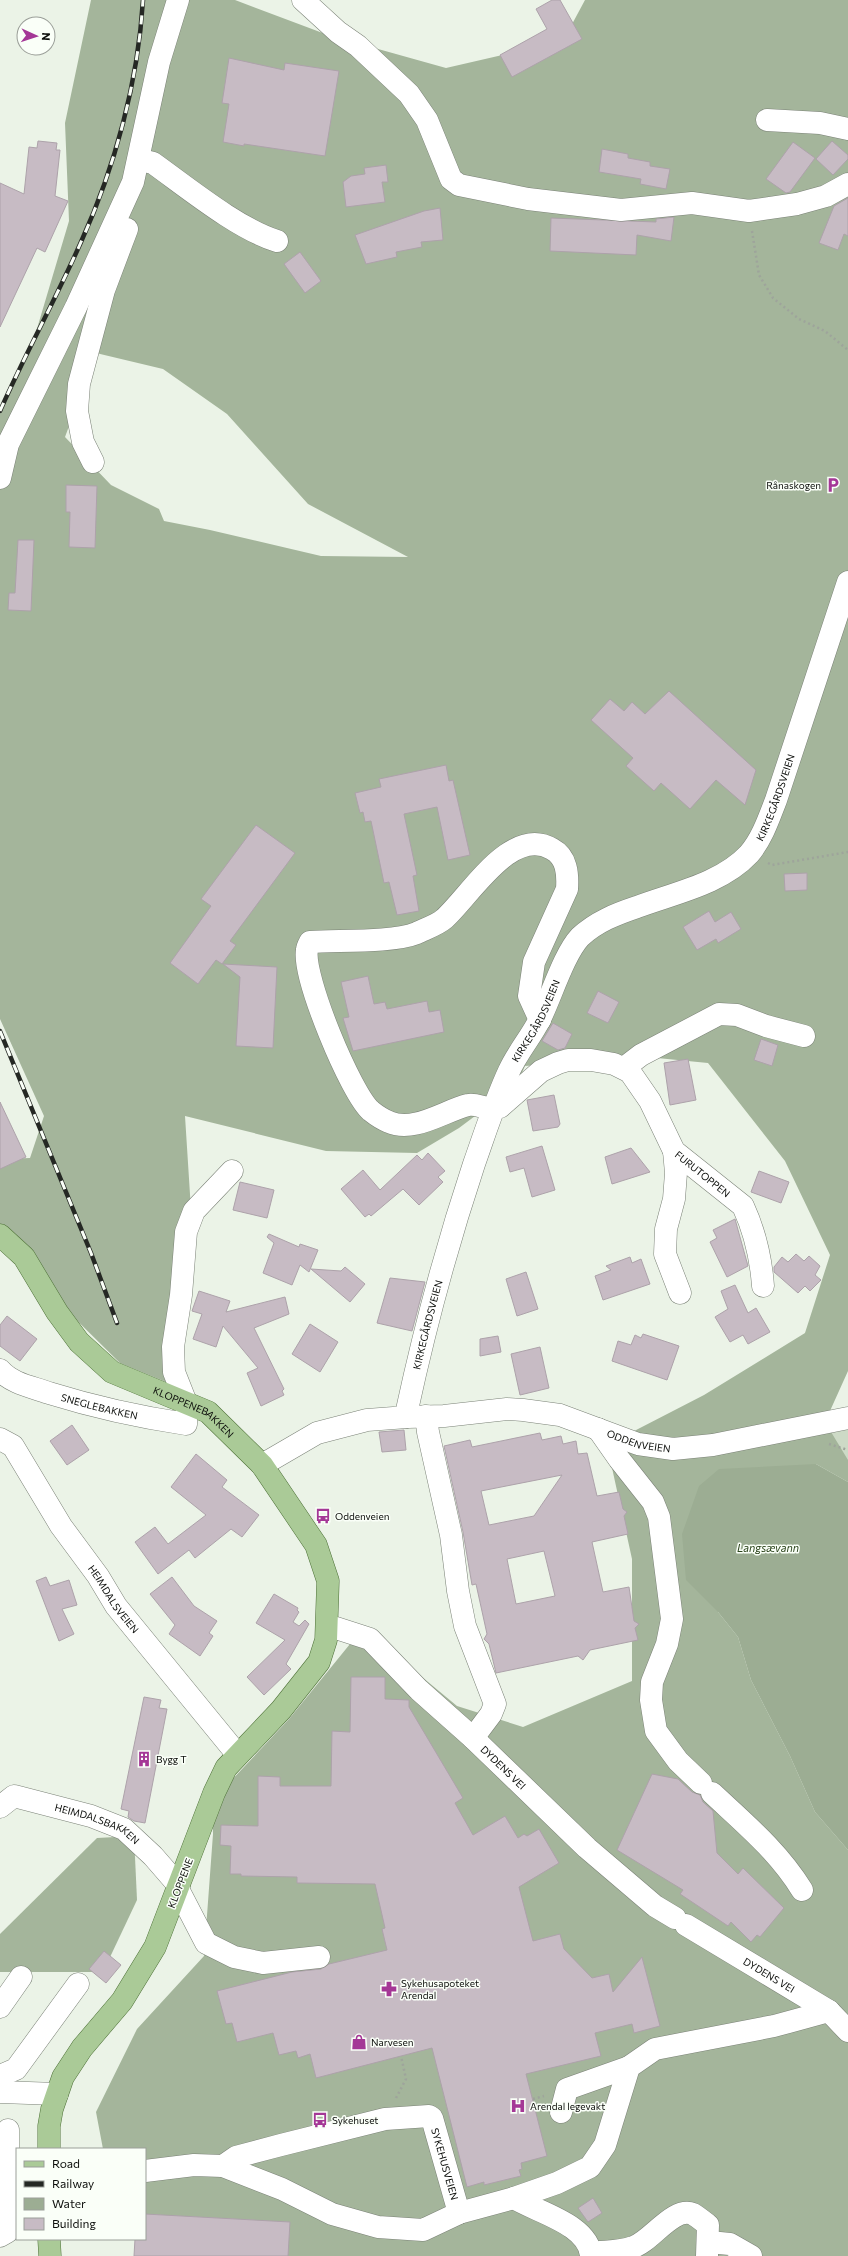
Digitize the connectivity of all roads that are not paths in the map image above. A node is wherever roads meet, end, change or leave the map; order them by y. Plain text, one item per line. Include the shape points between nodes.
1 (178, 0) edge
2 (303, 0) edge
3 (767, 120) dead end
4 (848, 129) edge
5 (138, 164) junction
6 (848, 184) edge
7 (277, 241) dead end
8 (93, 462) dead end
9 (0, 478) edge
10 (848, 582) edge
11 (540, 1020) junction
12 (804, 1036) dead end
13 (624, 1068) junction
14 (492, 1110) junction
15 (674, 1151) junction
16 (232, 1171) dead end
17 (0, 1235) edge
18 (763, 1286) dead end
19 (680, 1293) dead end
20 (0, 1370) edge
21 (188, 1405) junction
22 (417, 1416) junction
23 (848, 1418) edge
24 (598, 1429) junction
25 (0, 1439) edge
26 (262, 1465) junction
27 (327, 1627) junction
28 (473, 1738) junction
29 (237, 1754) junction
30 (4, 1797) edge
31 (179, 1888) junction
32 (802, 1890) dead end
33 (319, 1958) dead end
34 (21, 1977) dead end
35 (78, 1984) dead end
36 (0, 2007) edge
37 (829, 2011) junction
38 (848, 2031) edge
39 (629, 2067) junction
40 (0, 2076) edge
41 (0, 2092) edge
42 (0, 2102) edge
43 (55, 2102) junction
44 (561, 2112) dead end
45 (8, 2130) dead end
46 (49, 2148) edge
47 (223, 2166) junction
48 (146, 2171) edge
49 (514, 2198) junction
50 (459, 2213) junction
51 (0, 2236) edge
52 (49, 2240) edge
53 (708, 2249) edge
54 (591, 2254) edge
55 (50, 2256) edge
56 (751, 2256) edge

1 - 5 street via 159,62
2 - 6 street via 338,32 358,46 409,94 427,120 451,179 459,185 528,199 621,210 692,203 749,211 804,202 826,196
3 - 4 street via 820,123
5 - 7 street via 145,161 153,163 232,218
5 - 8 street via 143,181 140,196 104,290 79,384 77,411 84,442
5 - 9 street via 118,218 8,444
10 - 11 street, KIRKEGÅRDSVEIEN via 767,825 750,853 732,870 704,883 614,915 579,938
11 - 14 street, KIRKEGÅRDSVEIEN via 509,1070
11 - 14 street via 529,996 534,962 568,882 564,861 548,846 529,843 516,847 501,858 442,921 415,934 389,938 310,942 307,950 314,993 323,1019 352,1081 370,1111 390,1123 403,1125 416,1124 470,1105
12 - 13 street via 737,1015 720,1014 641,1055
13 - 14 street via 591,1060 568,1060 558,1063 541,1071 500,1107
13 - 15 street, FURUTOPPEN via 630,1072 650,1100
14 - 22 street, KIRKEGÅRDSVEIEN via 463,1197 423,1336 407,1410
15 - 18 street, FURUTOPPEN via 743,1206 761,1261
15 - 19 street via 674,1198 666,1229 665,1254
16 - 21 street via 194,1211 186,1232 181,1295 173,1348 174,1372
17 - 21 main road, KLOPPENEBAKKEN via 24,1257 57,1312 79,1342 112,1372
20 - 21 street, SNEGLEBAKKEN via 18,1383 88,1405 139,1417 186,1424
21 - 26 main road, KLOPPENEBAKKEN via 208,1412
22 - 24 street, ODDENVEIEN via 523,1410 560,1415
22 - 26 street via 367,1420 317,1432
22 - 28 street, KIRKEGÅRDSVEIEN via 428,1432 452,1535 465,1626 495,1704 491,1714
23 - 24 street, ODDENVEIEN via 713,1445 673,1449 638,1444
24 - 32 street via 654,1502 659,1517 672,1619 667,1644 652,1682 651,1700 656,1731 678,1761 771,1848
25 - 29 street, HEIMDALSVEIEN via 13,1446 61,1526 98,1576 116,1606
26 - 27 main road, KLOPPENEBAKKEN via 316,1545 328,1581
27 - 28 street, DYDENS VEI via 370,1639 419,1690
27 - 29 main road, KLOPPENE via 319,1662 281,1710
28 - 37 street, DYDENS VEI via 587,1848 655,1906
29 - 31 main road, KLOPPENE via 226,1768 214,1793
30 - 31 street, HEIMDALSBAKKEN via 91,1816 124,1829 153,1856
31 - 33 street, HEIMDALSBAKKEN via 206,1943 234,1957 263,1963
31 - 43 main road, KLOPPENE via 155,1947 122,2000 82,2048 63,2077
34 - 36 street
35 - 40 street via 16,2069
37 - 38 street, DYDENS VEI
37 - 39 street via 774,2026 655,2049
39 - 44 street via 567,2089
39 - 49 street, SYKEHUSVEIEN via 605,2145 590,2167 557,2183
41 - 43 street
42 - 43 street
43 - 46 main road, KLOPPENE
45 - 51 street via 8,2225 7,2232
47 - 48 street, SYKEHUSVEIEN via 194,2165
47 - 50 street, SYKEHUSVEIEN via 282,2189 332,2214 378,2227 423,2230
47 - 50 street, SYKEHUSVEIEN via 236,2157 384,2119 428,2116 432,2118
49 - 50 street, SYKEHUSVEIEN
49 - 54 street via 569,2226 582,2238
52 - 55 main road
53 - 54 street via 708,2225 692,2214 684,2213 670,2220 633,2248
53 - 56 street via 730,2244

